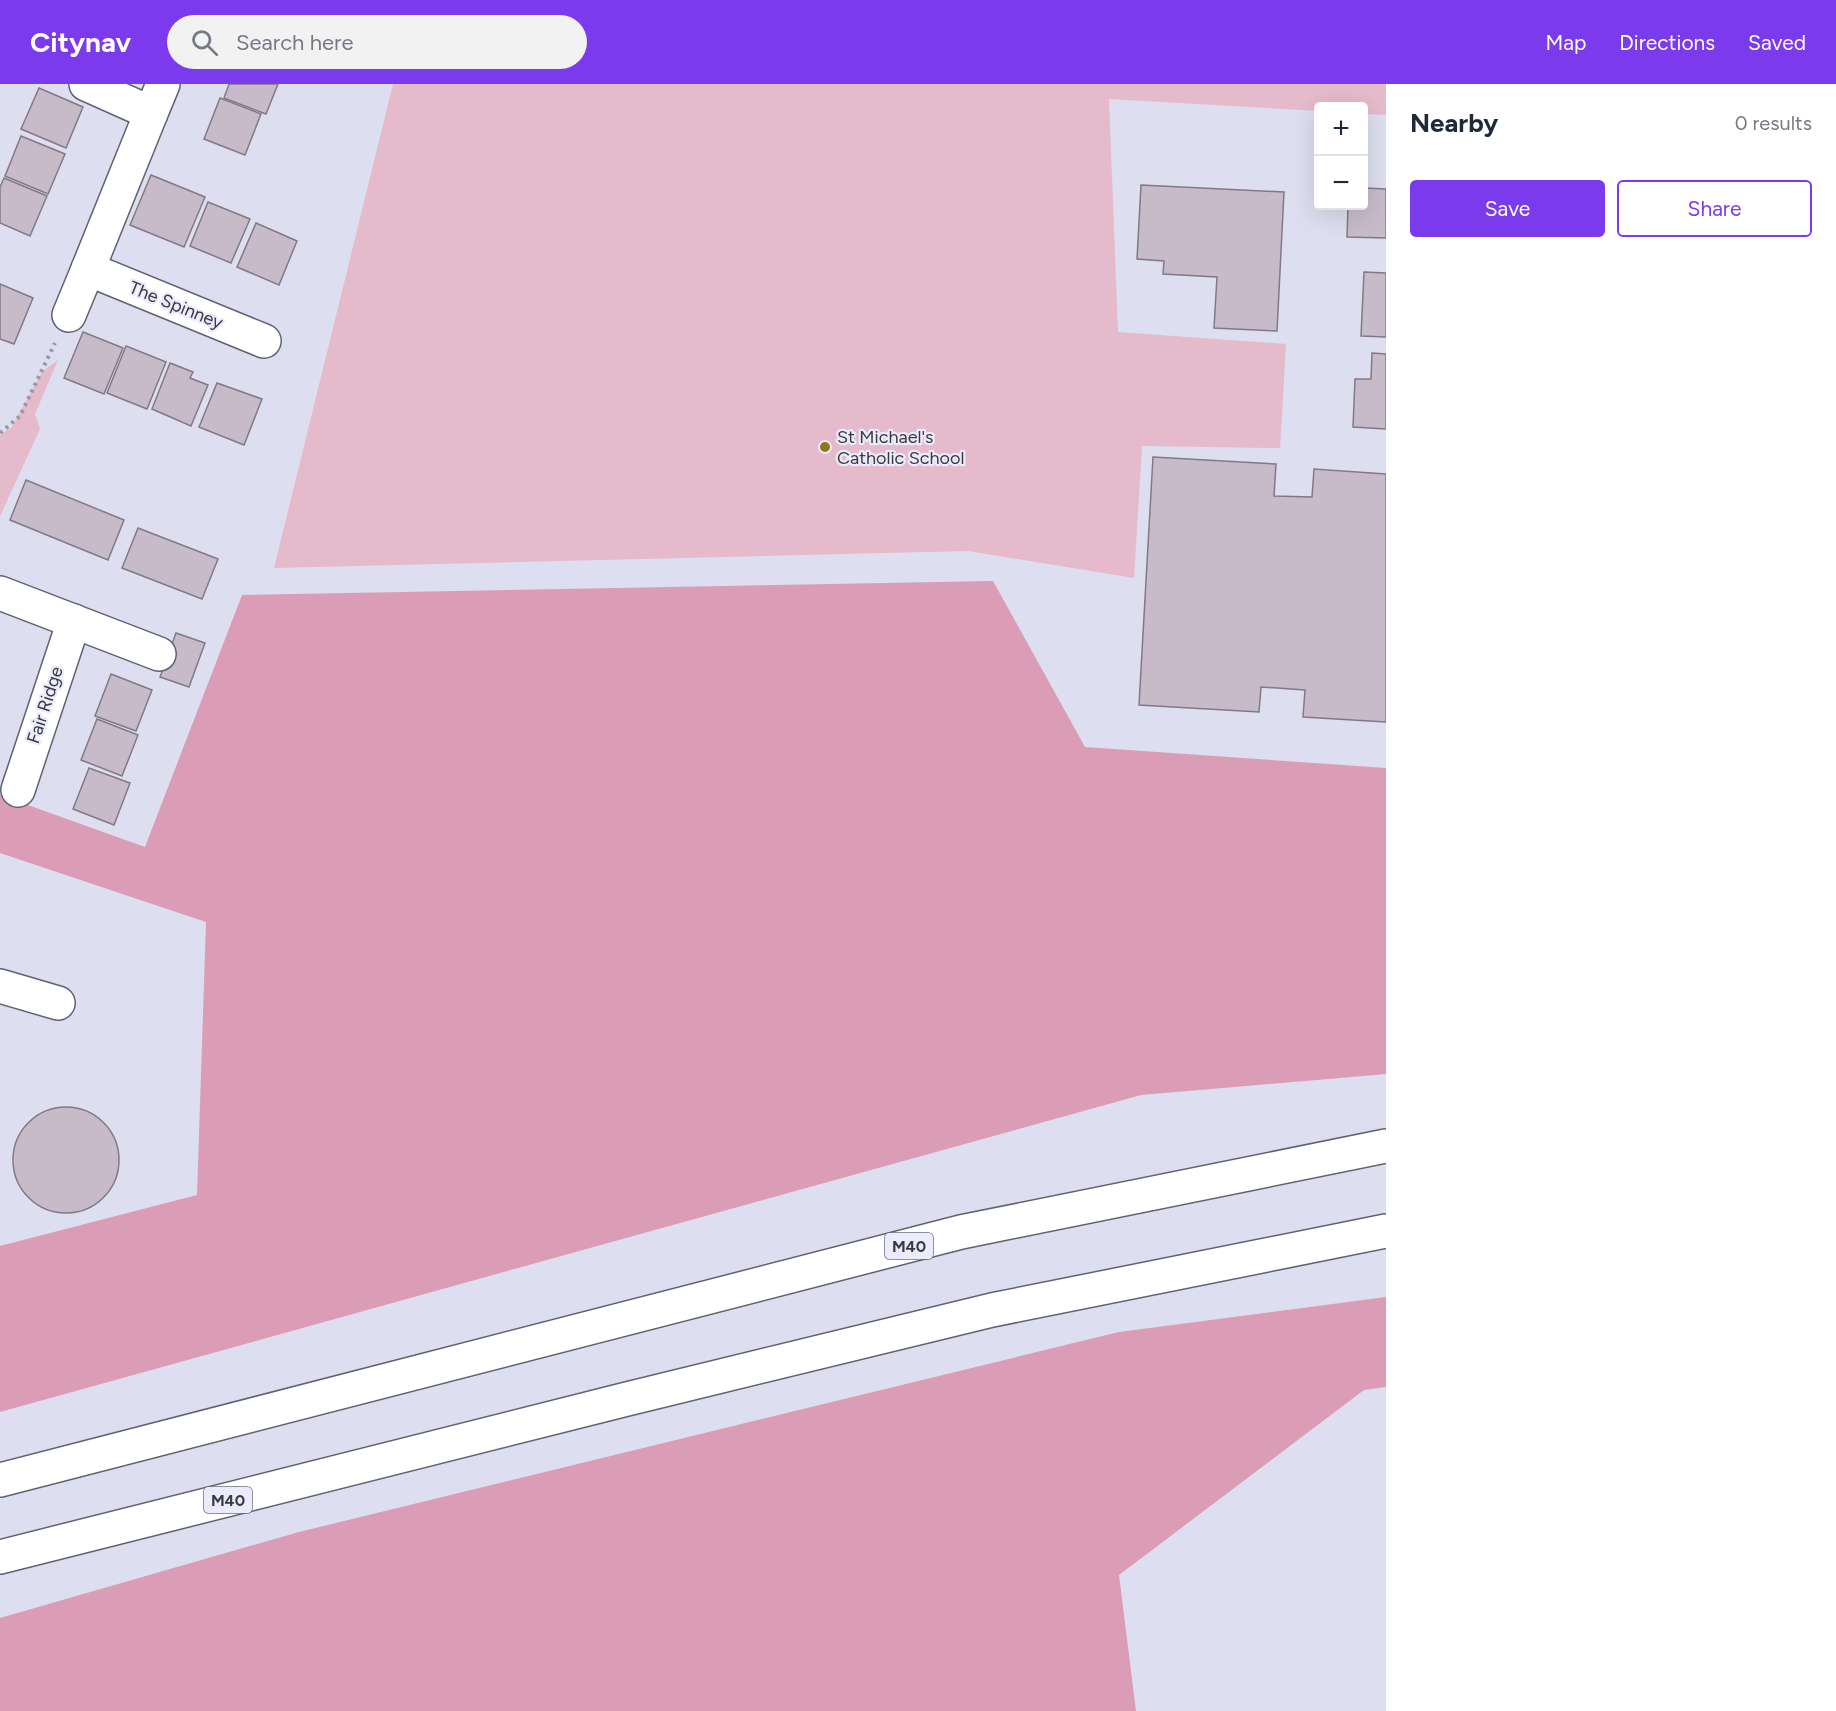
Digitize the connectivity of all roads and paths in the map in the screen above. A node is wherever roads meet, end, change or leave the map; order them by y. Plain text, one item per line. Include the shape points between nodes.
1 (86, 84) edge
2 (157, 98) edge
3 (88, 269) junction
4 (69, 315) joint
5 (264, 340) dead end
6 (0, 433) edge
7 (0, 593) edge
8 (74, 621) junction
9 (159, 654) dead end
10 (18, 789) dead end
11 (0, 986) edge
12 (58, 1003) dead end
13 (1386, 1146) edge
14 (1386, 1231) edge
15 (0, 1480) edge
16 (0, 1557) edge

1 - 2 main road
2 - 3 main road
3 - 4 main road
3 - 5 main road, The Spinney
4 - 6 path via 20,416
7 - 8 main road
8 - 9 main road
8 - 10 main road, Fair Ridge
11 - 12 main road
13 - 15 main road, M40 via 961,1232
14 - 16 main road, M40 via 992,1310

